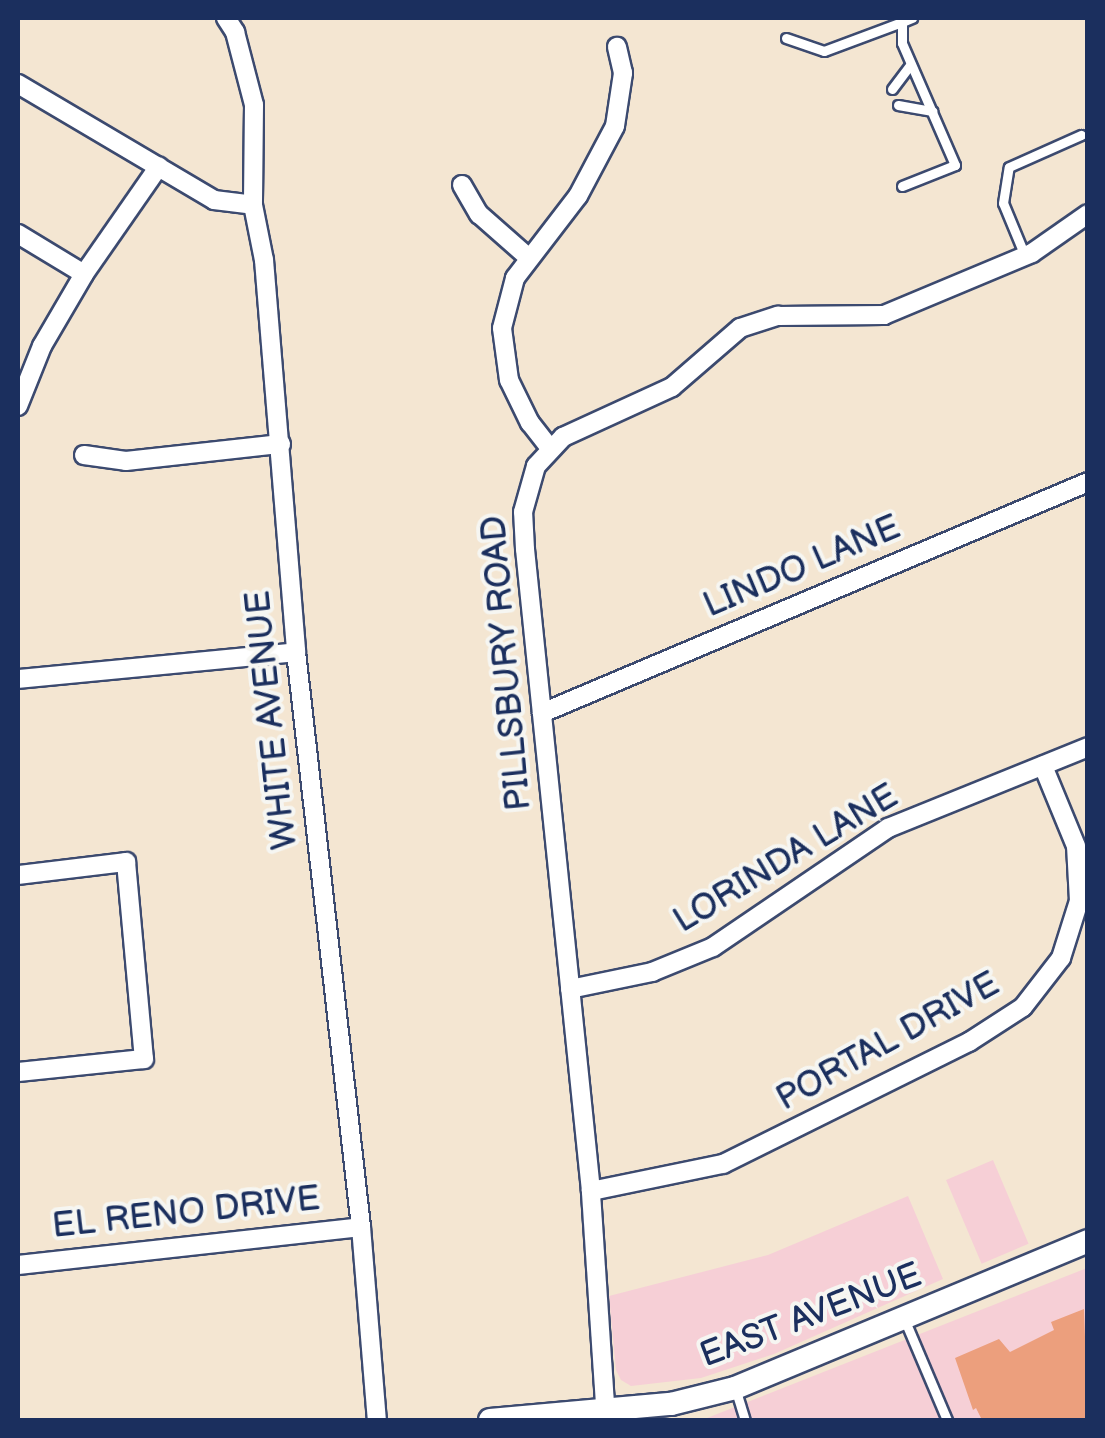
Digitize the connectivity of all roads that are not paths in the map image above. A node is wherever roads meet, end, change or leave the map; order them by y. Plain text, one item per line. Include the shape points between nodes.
1 (226, 18) edge
2 (908, 20) edge
3 (786, 38) dead end
4 (617, 47) dead end
5 (912, 64) junction
6 (18, 84) edge
7 (892, 89) dead end
8 (898, 105) dead end
9 (932, 111) junction
10 (1081, 135) dead end
11 (159, 166) junction
12 (462, 185) dead end
13 (902, 186) dead end
14 (253, 206) junction
15 (1088, 214) edge
16 (18, 234) edge
17 (1025, 256) junction
18 (528, 257) junction
19 (84, 274) junction
20 (21, 378) edge
21 (18, 406) edge
22 (281, 444) junction
23 (548, 447) junction
24 (84, 455) dead end
25 (1088, 482) edge
26 (296, 652) junction
27 (18, 679) edge
28 (542, 712) junction
29 (1088, 747) edge
30 (1043, 766) junction
31 (18, 874) edge
32 (570, 989) junction
33 (18, 1072) edge
34 (590, 1191) junction
35 (361, 1227) junction
36 (1088, 1241) edge
37 (18, 1265) edge
38 (904, 1318) junction
39 (735, 1388) junction
40 (606, 1416) edge
41 (377, 1420) edge
42 (490, 1420) edge
43 (746, 1420) edge
44 (947, 1420) edge

1 - 14 street, WHITE AVENUE via 254,105
2 - 3 lane via 824,51
2 - 5 lane via 902,43
4 - 18 street via 623,73 616,126 578,196
5 - 7 lane
5 - 9 lane
6 - 11 street
8 - 9 lane
9 - 13 lane via 954,165
10 - 17 lane via 1008,167 1003,203
11 - 14 street via 214,200
11 - 19 street
12 - 18 street via 479,214
14 - 22 street, WHITE AVENUE
15 - 17 street
16 - 19 street
17 - 23 street via 884,315 758,320 726,338 672,386
18 - 23 street via 507,302 503,356 518,403
19 - 20 street
20 - 21 street
22 - 24 street via 126,461
22 - 26 street, WHITE AVENUE
23 - 28 street, PILLSBURY ROAD via 522,512
25 - 28 street, LINDO LANE
26 - 27 street
26 - 35 street, WHITE AVENUE
28 - 32 street, PILLSBURY ROAD
29 - 30 street, LORINDA LANE
30 - 32 street, LORINDA LANE via 888,828 714,947 652,972
30 - 34 street, PORTAL DRIVE via 1076,846 1078,901 1061,958 1024,1007 968,1042 723,1164
31 - 33 street via 126,862 144,1059
32 - 34 street, PILLSBURY ROAD
34 - 40 street, PILLSBURY ROAD
35 - 37 street, EL RENO DRIVE
35 - 41 street, WHITE AVENUE
36 - 38 main road, EAST AVENUE
38 - 39 main road, EAST AVENUE
38 - 44 lane
39 - 40 main road, EAST AVENUE
39 - 43 lane
40 - 42 main road, EAST AVENUE

